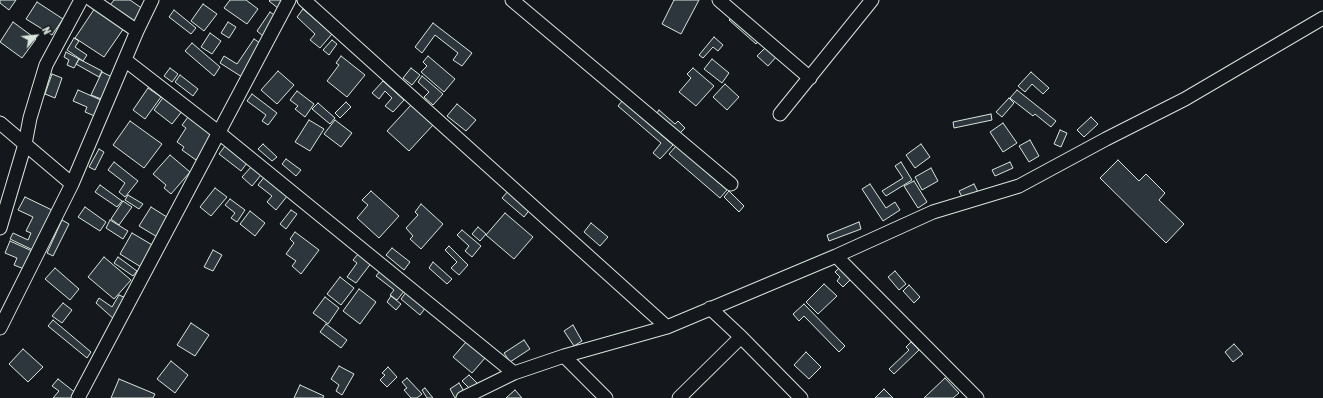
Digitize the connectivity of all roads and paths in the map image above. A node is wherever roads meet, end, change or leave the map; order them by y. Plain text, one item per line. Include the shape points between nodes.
1 (81, 0) edge
2 (92, 0) edge
3 (152, 0) edge
4 (289, 0) edge
5 (304, 0) edge
6 (512, 0) edge
7 (719, 0) edge
8 (872, 0) edge
9 (1323, 18) edge
10 (137, 31) junction
11 (125, 60) junction
12 (810, 78) junction
13 (780, 114) dead end
14 (0, 123) edge
15 (218, 132) junction
16 (25, 144) junction
17 (72, 184) junction
18 (731, 184) dead end
19 (0, 228) edge
20 (836, 256) junction
21 (710, 308) junction
22 (1, 323) edge
23 (667, 327) junction
24 (741, 337) junction
25 (564, 356) junction
26 (514, 373) junction
27 (78, 398) edge
28 (462, 398) edge
29 (606, 398) edge
30 (679, 398) edge
31 (801, 398) edge
32 (977, 398) edge

1 - 16 street via 46,65
2 - 10 street
3 - 10 street
4 - 15 street
5 - 23 street
6 - 18 street
7 - 12 street
8 - 12 street
9 - 20 street via 1185,99 1020,186 933,212
10 - 11 street
11 - 15 street
11 - 17 street
12 - 13 street
14 - 16 street
15 - 26 street
15 - 27 street
16 - 17 street
16 - 19 street
17 - 22 street
20 - 21 street
20 - 32 street
21 - 23 street
21 - 24 street
23 - 25 street
24 - 30 street
24 - 31 street
25 - 26 street
25 - 29 street
26 - 28 street

